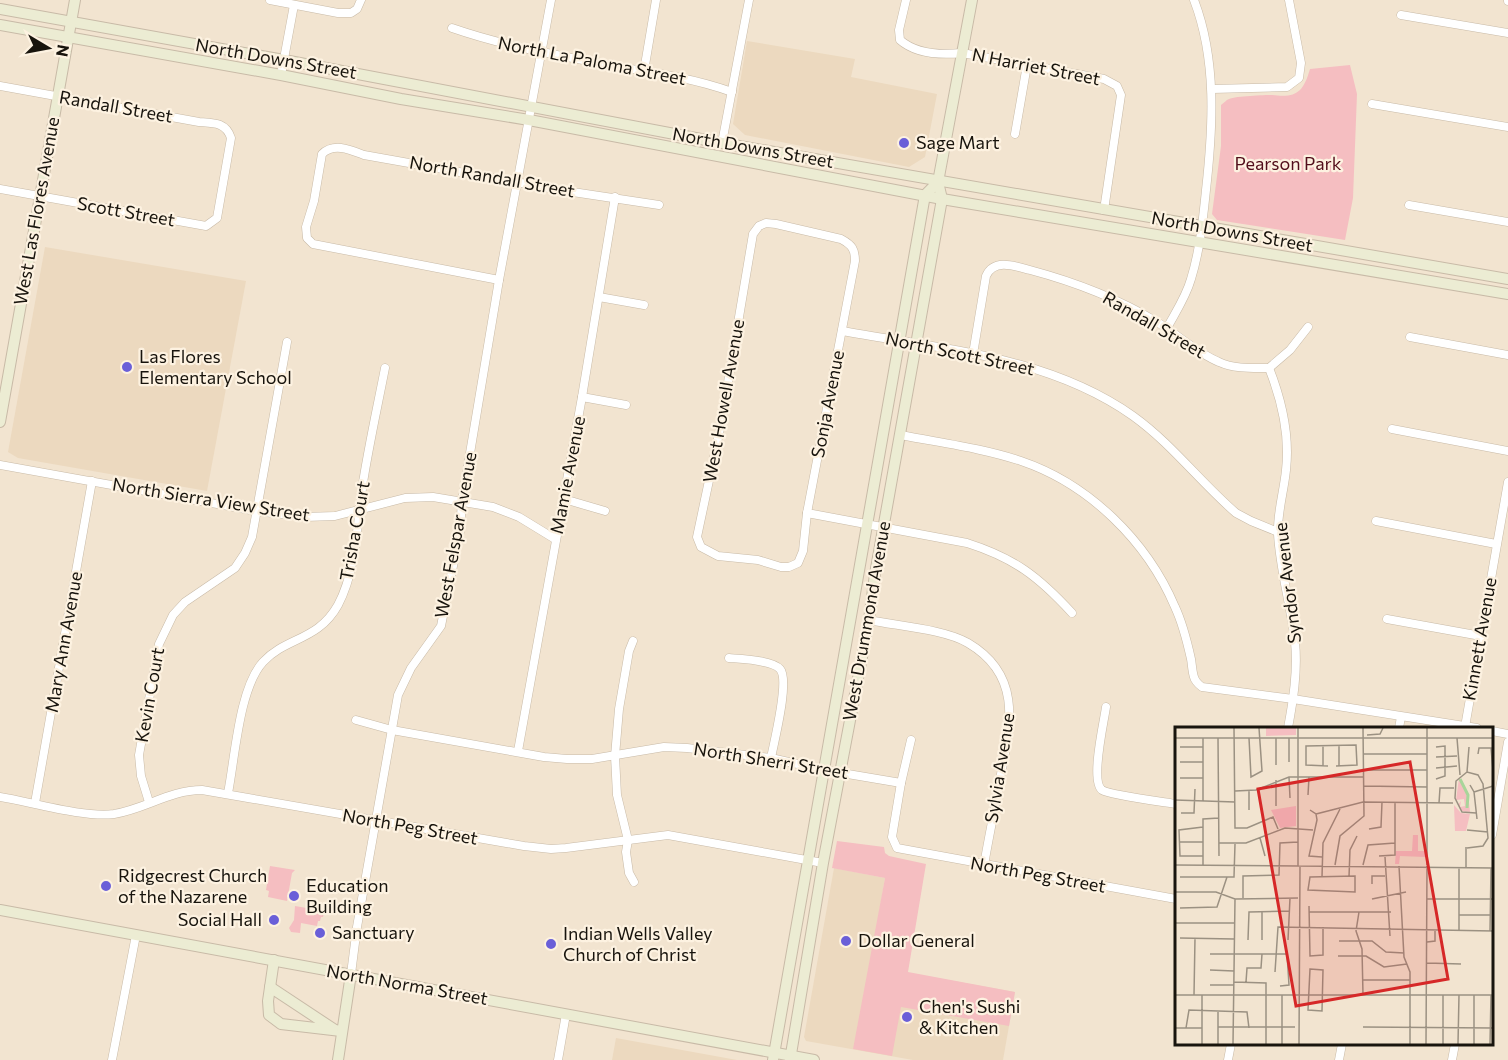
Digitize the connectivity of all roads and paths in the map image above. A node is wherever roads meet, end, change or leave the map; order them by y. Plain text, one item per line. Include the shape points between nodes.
1 (75, 0) edge
2 (270, 0) edge
3 (361, 0) edge
4 (551, 0) edge
5 (656, 0) edge
6 (749, 0) edge
7 (906, 0) edge
8 (972, 0) edge
9 (1194, 0) edge
10 (1289, 0) edge
11 (294, 5) junction
12 (0, 9) edge
13 (1401, 15) dead end
14 (71, 21) junction
15 (0, 25) edge
16 (452, 28) dead end
17 (1508, 33) edge
18 (68, 38) junction
19 (542, 53) junction
20 (962, 53) junction
21 (284, 60) junction
22 (1027, 65) junction
23 (644, 71) junction
24 (281, 75) junction
25 (0, 86) edge
26 (1212, 90) junction
27 (732, 92) junction
28 (57, 97) junction
29 (1372, 104) dead end
30 (531, 108) junction
31 (529, 120) junction
32 (1508, 127) edge
33 (1015, 134) dead end
34 (723, 143) junction
35 (518, 182) junction
36 (938, 182) junction
37 (0, 189) edge
38 (925, 195) junction
39 (40, 196) junction
40 (615, 197) junction
41 (942, 199) junction
42 (658, 205) dead end
43 (1408, 205) dead end
44 (1104, 210) junction
45 (215, 222) joint
46 (1508, 222) edge
47 (1202, 227) junction
48 (1199, 242) junction
49 (853, 247) joint
50 (1508, 279) edge
51 (499, 280) junction
52 (1508, 294) edge
53 (600, 297) junction
54 (644, 305) dead end
55 (1308, 327) dead end
56 (1167, 328) junction
57 (842, 331) junction
58 (1410, 337) dead end
59 (900, 341) junction
60 (287, 342) dead end
61 (917, 344) junction
62 (973, 354) junction
63 (1508, 355) edge
64 (385, 368) dead end
65 (1269, 368) junction
66 (582, 397) junction
67 (626, 405) dead end
68 (0, 422) edge
69 (1392, 429) dead end
70 (901, 435) junction
71 (1508, 451) edge
72 (0, 465) edge
73 (92, 481) junction
74 (1508, 482) edge
75 (564, 500) junction
76 (462, 501) junction
77 (256, 511) junction
78 (359, 511) junction
79 (605, 511) dead end
80 (807, 513) junction
81 (1376, 521) dead end
82 (868, 524) junction
83 (884, 527) junction
84 (1278, 532) junction
85 (555, 539) junction
86 (1496, 544) junction
87 (800, 560) joint
88 (1072, 613) dead end
89 (1387, 618) dead end
90 (869, 620) junction
91 (1481, 636) junction
92 (633, 641) dead end
93 (729, 658) dead end
94 (1293, 699) junction
95 (1106, 707) dead end
96 (1401, 717) junction
97 (356, 720) dead end
98 (1465, 726) junction
99 (1288, 727) edge
100 (1399, 727) edge
101 (1469, 727) edge
102 (392, 730) junction
103 (1493, 731) edge
104 (1508, 734) edge
105 (911, 740) dead end
106 (1508, 741) edge
107 (518, 752) junction
108 (615, 756) junction
109 (771, 758) junction
110 (824, 770) junction
111 (840, 772) junction
112 (901, 783) junction
113 (228, 793) junction
114 (0, 797) edge
115 (149, 802) junction
116 (35, 803) junction
117 (1175, 804) edge
118 (376, 821) junction
119 (1493, 824) edge
120 (628, 840) junction
121 (809, 861) junction
122 (823, 863) junction
123 (984, 865) junction
124 (634, 882) dead end
125 (1175, 899) edge
126 (0, 910) edge
127 (136, 935) junction
128 (274, 960) junction
129 (351, 974) junction
130 (270, 987) junction
131 (566, 1014) junction
132 (339, 1031) junction
133 (1231, 1045) edge
134 (1342, 1045) edge
135 (1455, 1045) edge
136 (773, 1056) edge
137 (790, 1058) edge
138 (112, 1060) edge
139 (338, 1060) edge
140 (558, 1060) edge
141 (814, 1060) edge
142 (1228, 1060) edge
143 (1339, 1060) edge
144 (1452, 1060) edge

1 - 14 main road, West Las Flores Avenue
2 - 11 street
3 - 11 street via 357,9 348,13
4 - 19 street, West Felspar Avenue
5 - 23 street
6 - 27 street
7 - 20 street, N Harriet Street via 900,40 908,47 944,55
8 - 20 main road, West Drummond Avenue
9 - 26 street
10 - 26 street via 1301,63 1296,82 1287,87
11 - 21 street
12 - 14 main road, North Downs Street
13 - 17 street
14 - 18 main road, West Las Flores Avenue
14 - 21 main road, North Downs Street
15 - 18 main road, North Downs Street
16 - 19 street, North La Paloma Street
18 - 24 main road, North Downs Street
18 - 28 main road, West Las Flores Avenue
19 - 23 street, North La Paloma Street
19 - 30 street, West Felspar Avenue
20 - 22 street, N Harriet Street
20 - 36 main road, West Drummond Avenue
21 - 24 street
21 - 30 main road, North Downs Street
22 - 33 street
22 - 44 street, N Harriet Street via 1110,81 1117,86 1120,95
23 - 27 street, North La Paloma Street
24 - 31 main road, North Downs Street
25 - 28 street, Randall Street
26 - 47 street via 1212,138
27 - 34 street
28 - 39 main road, West Las Flores Avenue
28 - 45 street, Randall Street via 219,123 229,132 231,143
29 - 32 street
30 - 31 street, West Felspar Avenue
30 - 34 main road, North Downs Street
31 - 35 street, West Felspar Avenue
31 - 38 main road, North Downs Street
34 - 36 main road, North Downs Street
35 - 40 street, North Randall Street
35 - 51 street, West Felspar Avenue
35 - 51 street, North Randall Street via 343,148 326,150 306,227 313,244
36 - 38 main road
36 - 41 main road, West Drummond Avenue
36 - 44 main road, North Downs Street
37 - 39 street, Scott Street
38 - 41 main road, North Downs Street
38 - 59 main road, West Drummond Avenue
39 - 45 street, Scott Street via 200,227
39 - 68 main road, West Las Flores Avenue
40 - 42 street, North Randall Street
40 - 53 street, Mamie Avenue
41 - 48 main road, North Downs Street
41 - 61 main road, West Drummond Avenue
43 - 46 street
44 - 47 main road, North Downs Street
47 - 48 street
47 - 50 main road, North Downs Street
48 - 52 main road, North Downs Street
48 - 56 street via 1191,281
49 - 57 street, Sonja Avenue via 855,261
49 - 87 street, West Howell Avenue via 841,239 776,224 754,230 719,435 697,537 704,549 718,556 750,558 782,567 794,566
51 - 76 street, West Felspar Avenue
53 - 54 street
53 - 66 street, Mamie Avenue
55 - 65 street
56 - 62 street, Randall Street via 1110,297 1060,278 996,265 987,272
56 - 65 street, Randall Street via 1216,361 1243,368
57 - 59 street, North Scott Street
57 - 80 street, Sonja Avenue
58 - 63 street
59 - 61 street, North Scott Street
59 - 82 main road, West Drummond Avenue
60 - 77 street, Kevin Court
61 - 62 street, North Scott Street
61 - 70 main road, West Drummond Avenue
62 - 84 street, North Scott Street via 1028,366 1099,395 1162,439 1236,513
64 - 78 street, Trisha Court
65 - 84 street, Syndor Avenue via 1278,389 1287,443
66 - 67 street
66 - 75 street, Mamie Avenue
69 - 71 street
70 - 83 main road, West Drummond Avenue
70 - 94 street via 1023,462 1053,475 1093,501 1122,527 1160,576 1186,635 1195,680 1202,687
72 - 73 street, North Sierra View Street
73 - 77 street, North Sierra View Street
73 - 116 street, Mary Ann Avenue
74 - 86 street, Kinnett Avenue
75 - 79 street
75 - 85 street, Mamie Avenue
76 - 78 street, North Sierra View Street via 405,498
76 - 85 street, North Sierra View Street via 519,517
76 - 102 street, West Felspar Avenue via 441,626 406,676 398,694
77 - 78 street, North Sierra View Street via 305,518
77 - 115 street, Kevin Court via 252,537 235,568 185,602 173,615 159,644 139,755
78 - 113 street, Trisha Court via 351,567 331,617 308,636 276,652 254,676 243,708
80 - 82 street
80 - 87 street, Sonja Avenue
81 - 86 street
82 - 83 street
82 - 110 main road, West Drummond Avenue
83 - 88 street via 967,543 1007,558 1037,578
83 - 90 main road, West Drummond Avenue
84 - 94 street, Syndor Avenue via 1295,643
85 - 107 street, Mamie Avenue
86 - 91 street, Kinnett Avenue
89 - 91 street
90 - 111 main road, West Drummond Avenue
90 - 123 street, Sylvia Avenue via 967,642 981,652 1003,680 1010,726
91 - 98 street, Kinnett Avenue
92 - 108 street via 619,709
93 - 109 street via 762,662 782,671 784,687
94 - 96 street
94 - 99 street, Syndor Avenue
95 - 117 street via 1097,766 1100,789
96 - 98 street
96 - 100 street
97 - 102 street, North Sherri Street
98 - 101 street
102 - 107 street, North Sherri Street
102 - 118 street, West Felspar Avenue
103 - 104 street
105 - 112 street
106 - 119 street
107 - 108 street, North Sherri Street via 567,759
108 - 109 street, North Sherri Street via 664,747
108 - 120 street via 617,795
109 - 110 street, North Sherri Street
110 - 111 street, North Sherri Street
110 - 121 main road
111 - 112 street, North Sherri Street
111 - 122 main road, West Drummond Avenue
112 - 123 street, North Peg Street via 892,837 895,846
113 - 115 street, North Peg Street via 187,790
113 - 118 street, North Peg Street
114 - 116 street, North Peg Street
115 - 116 street, North Peg Street via 126,812 102,815
118 - 120 street, North Peg Street via 551,849
118 - 129 street, West Felspar Avenue
120 - 121 street, North Peg Street via 678,836
120 - 124 street via 629,873
121 - 122 street, North Peg Street
121 - 136 main road
122 - 137 main road, West Drummond Avenue
123 - 125 street, North Peg Street
126 - 127 main road, North Norma Street
127 - 128 main road, North Norma Street
127 - 138 street
128 - 129 main road, North Norma Street
128 - 130 main road
129 - 131 main road, North Norma Street
129 - 132 main road, West Felspar Avenue
130 - 132 main road
130 - 132 main road via 267,1010 276,1022
131 - 136 main road, North Norma Street
131 - 140 street
132 - 139 main road, West Felspar Avenue
133 - 142 street
134 - 143 street
135 - 144 street
136 - 137 main road, North Norma Street
137 - 141 main road, North Norma Street

